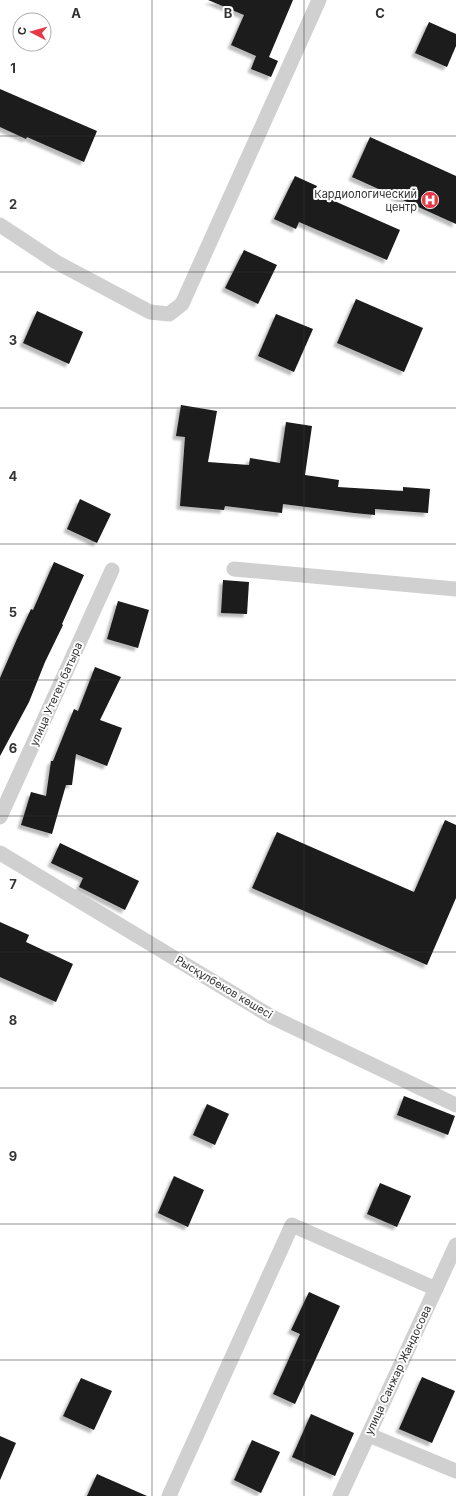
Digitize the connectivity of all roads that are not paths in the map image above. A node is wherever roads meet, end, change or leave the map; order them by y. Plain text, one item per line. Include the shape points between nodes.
1 (319, 0) edge
2 (0, 225) edge
3 (234, 569) dead end
4 (112, 570) dead end
5 (456, 589) edge
6 (0, 817) edge
7 (0, 853) edge
8 (456, 1105) edge
9 (456, 1245) edge
10 (436, 1289) junction
11 (369, 1434) junction
12 (456, 1471) edge
13 (170, 1496) edge
14 (340, 1496) edge

1 - 2 street via 182,304 169,314 150,312 56,262
3 - 5 street
4 - 6 street, улица Утеген батыра
7 - 8 street, Рысқұлбеков көшесі via 272,1017
9 - 10 street, улица Санжар Жандосова
10 - 11 street, улица Санжар Жандосова
10 - 13 street via 292,1225
11 - 12 street
11 - 14 street, улица Санжар Жандосова

